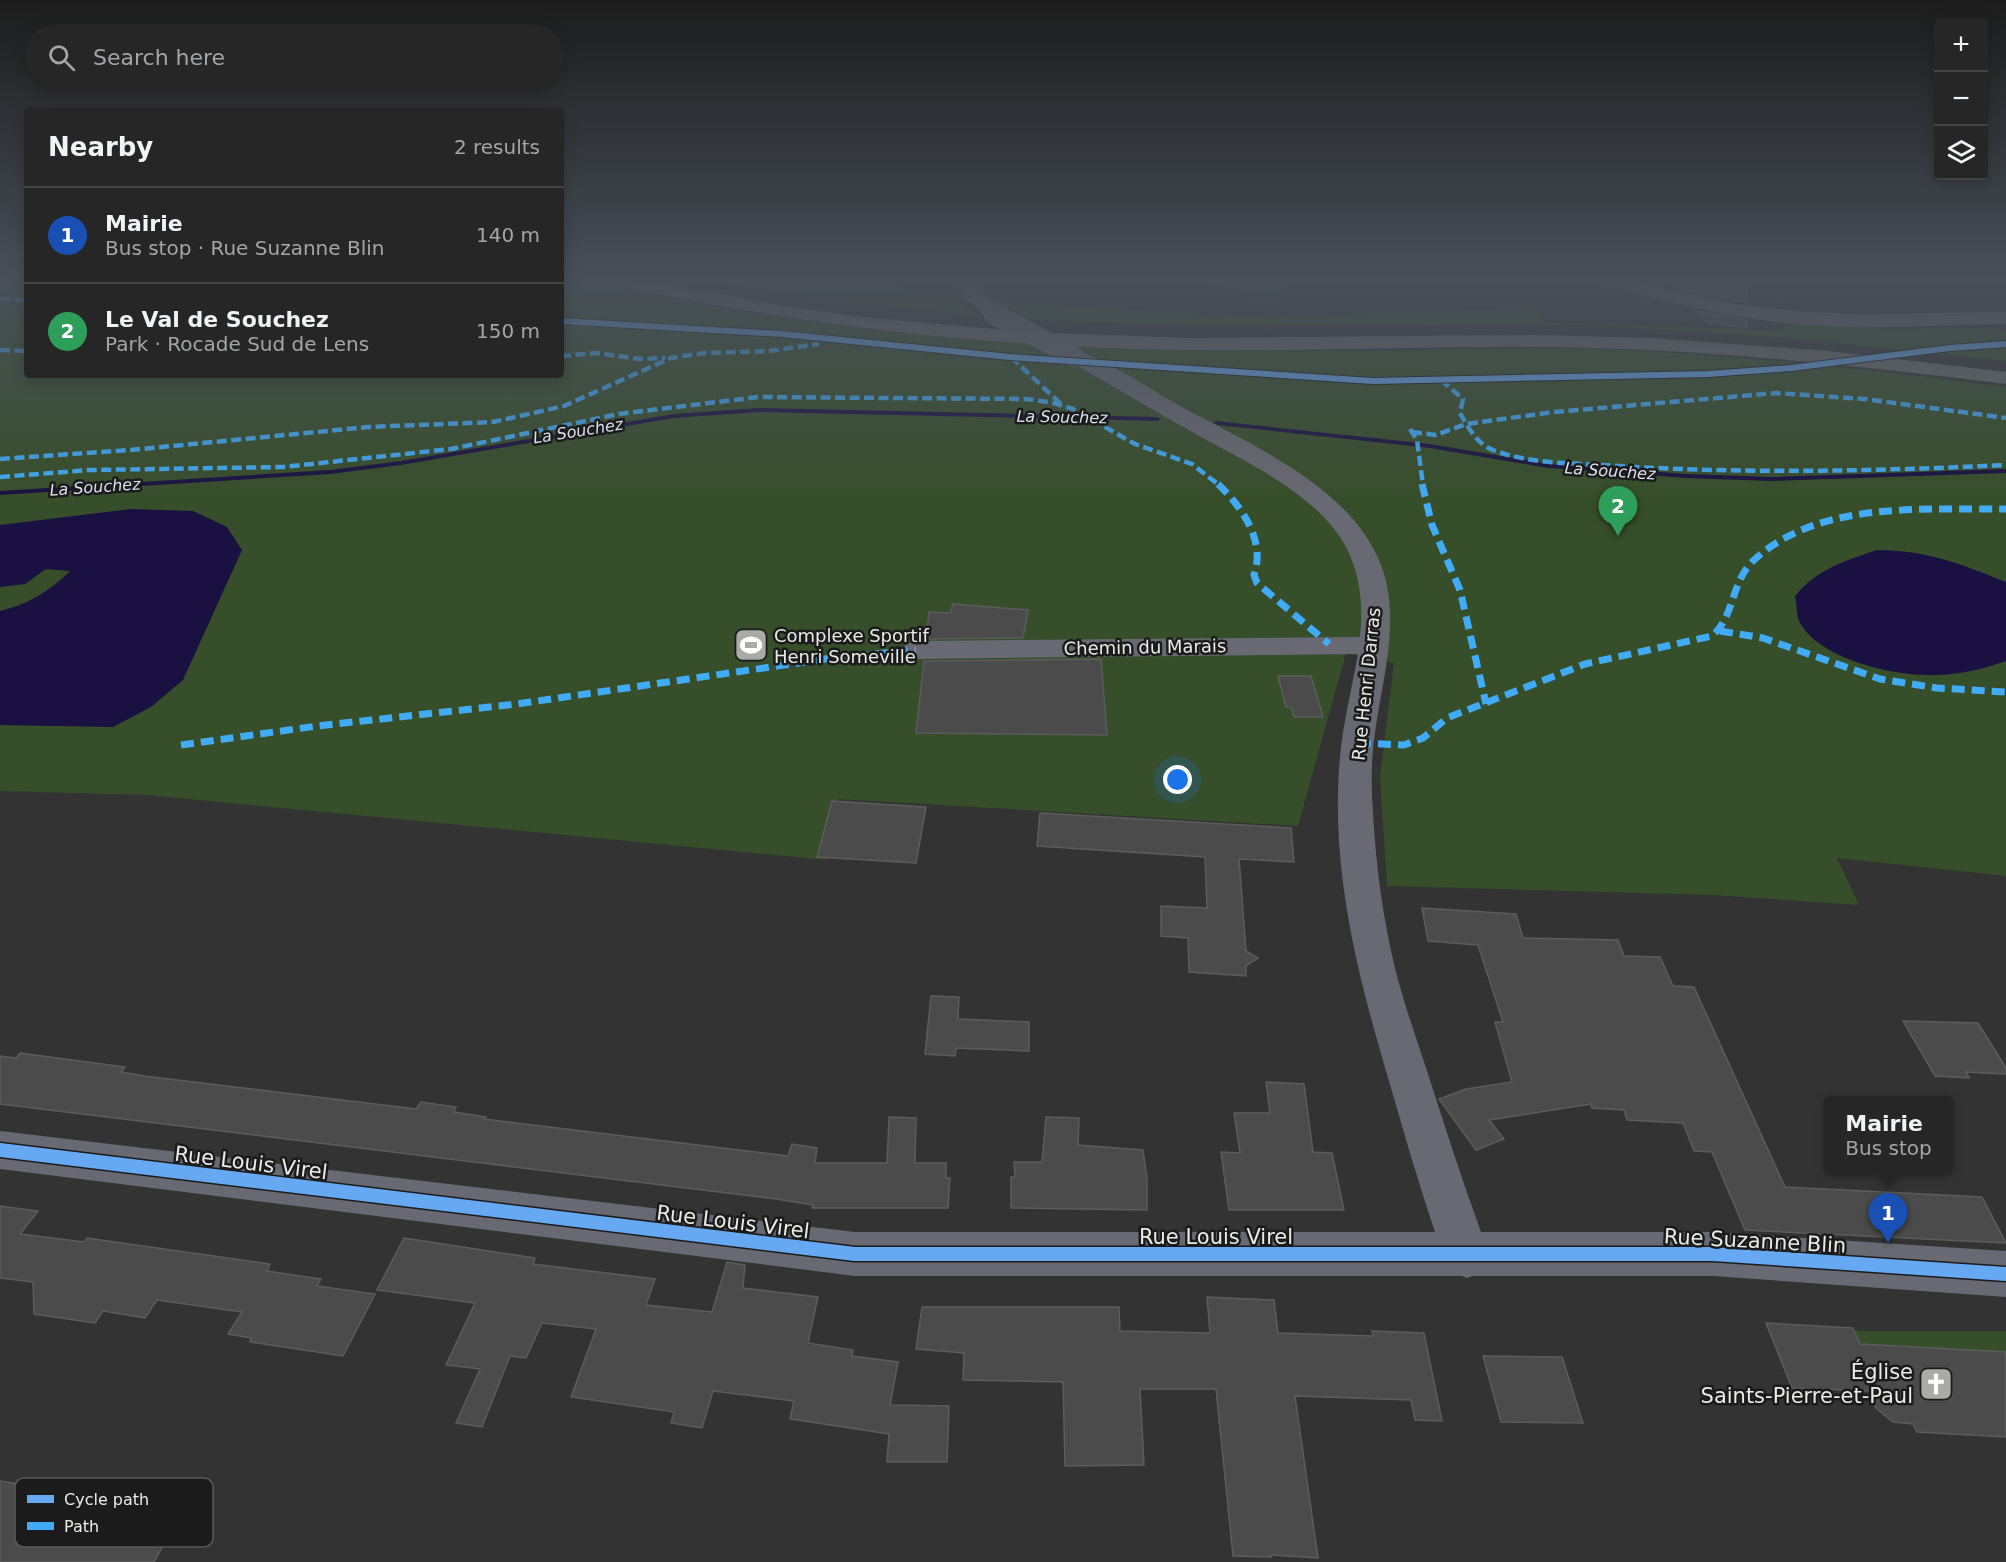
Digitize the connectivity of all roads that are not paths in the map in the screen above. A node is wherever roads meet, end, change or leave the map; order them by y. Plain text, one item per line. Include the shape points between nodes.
1 (1069, 354) edge
2 (1772, 354) edge
3 (1881, 354) edge
4 (2006, 368) edge
5 (2006, 378) edge
6 (1373, 646) junction
7 (916, 650) dead end
8 (0, 1150) edge
9 (1467, 1256) junction
10 (2006, 1274) edge

1 - 6 street, Rue Henri Darras, bridge via 1280,472 1335,514 1359,547 1372,575 1376,603
2 - 5 highway
3 - 4 highway
6 - 7 street, Chemin du Marais
6 - 9 street, Rue Henri Darras via 1356,756 1362,884 1377,972 1446,1200
8 - 9 street, Rue Louis Virel via 855,1254
9 - 10 street, Rue Suzanne Blin via 1713,1254

